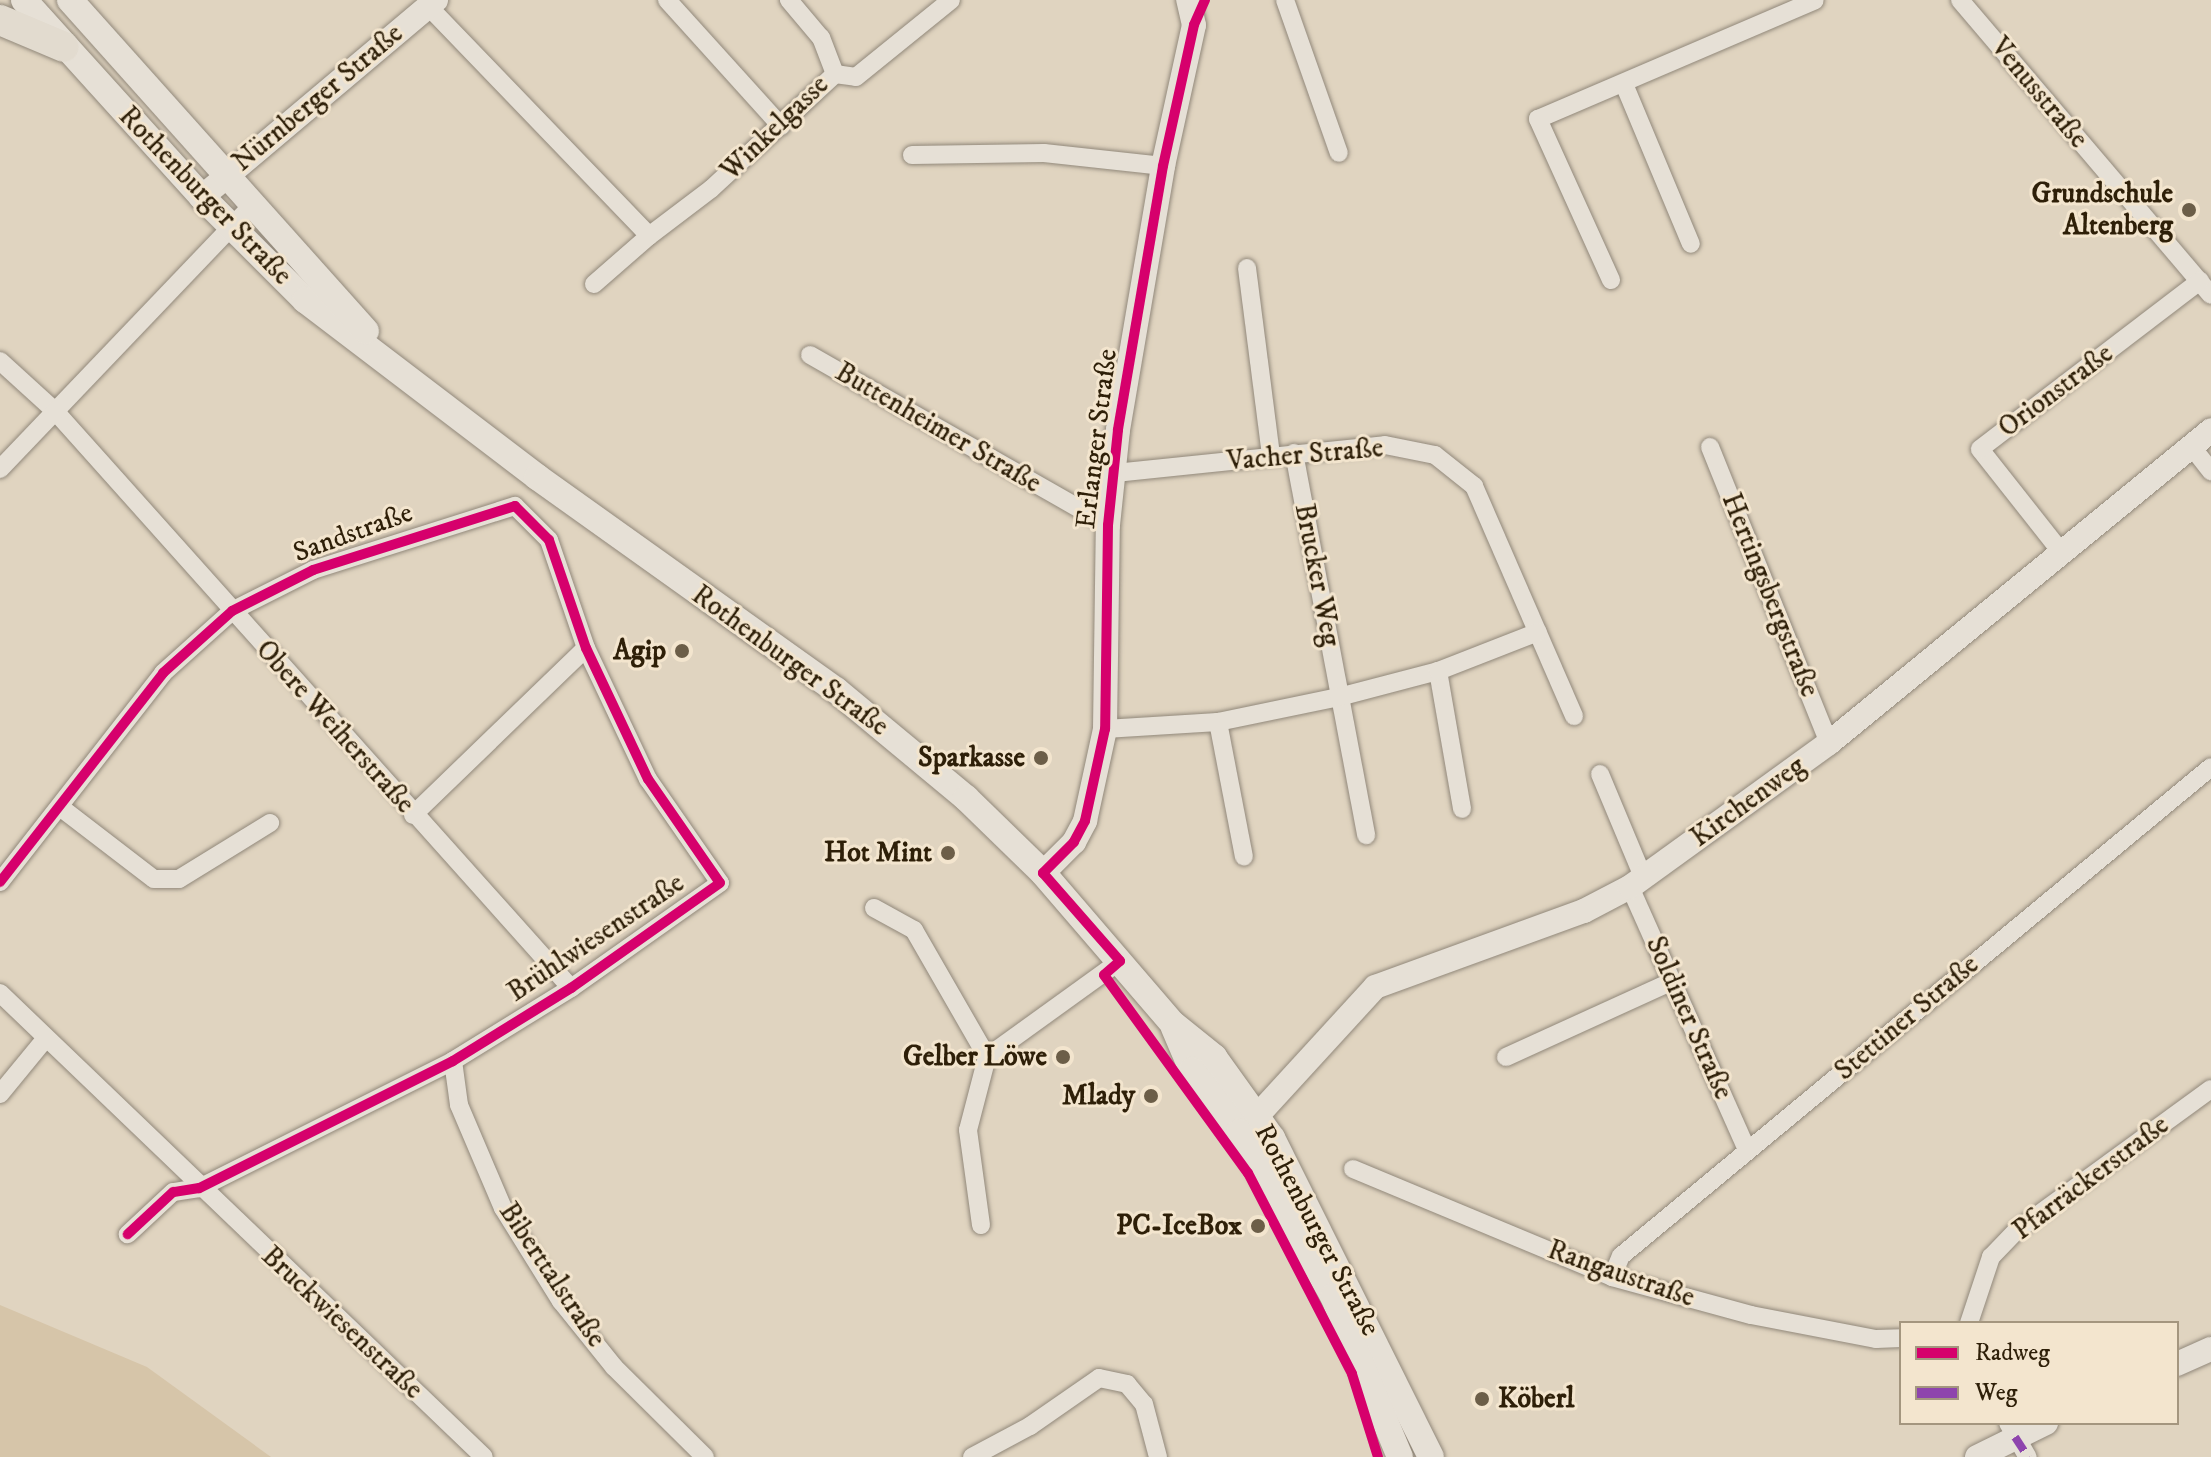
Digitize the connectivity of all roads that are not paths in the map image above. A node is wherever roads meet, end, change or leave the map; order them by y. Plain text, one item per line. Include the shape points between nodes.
1 (24, 0) edge
2 (70, 0) edge
3 (667, 0) edge
4 (789, 0) edge
5 (951, 0) edge
6 (1188, 0) edge
7 (1205, 0) edge
8 (1285, 0) edge
9 (1815, 0) edge
10 (1960, 0) edge
11 (432, 3) edge
12 (0, 20) edge
13 (1194, 25) junction
14 (64, 47) junction
15 (835, 74) junction
16 (1624, 84) junction
17 (781, 126) junction
18 (1339, 153) dead end
19 (912, 155) dead end
20 (1163, 166) junction
21 (225, 175) junction
22 (202, 197) junction
23 (252, 205) junction
24 (230, 226) junction
25 (649, 236) junction
26 (1691, 244) dead end
27 (1247, 268) dead end
28 (1611, 280) dead end
29 (594, 284) dead end
30 (2206, 288) edge
31 (810, 355) dead end
32 (0, 361) edge
33 (403, 373) junction
34 (55, 411) junction
35 (2211, 430) edge
36 (1710, 447) dead end
37 (2192, 447) junction
38 (1294, 453) junction
39 (1271, 456) junction
40 (0, 469) edge
41 (2211, 471) edge
42 (1115, 473) junction
43 (1108, 525) junction
44 (549, 540) joint
45 (2062, 553) junction
46 (232, 611) junction
47 (1538, 632) junction
48 (586, 648) junction
49 (1438, 671) junction
50 (1339, 697) junction
51 (1574, 716) dead end
52 (1218, 722) junction
53 (1105, 729) junction
54 (1829, 743) junction
55 (2211, 767) edge
56 (1600, 774) dead end
57 (60, 807) junction
58 (1462, 809) dead end
59 (413, 815) junction
60 (270, 823) dead end
61 (1366, 835) dead end
62 (1244, 857) dead end
63 (1043, 873) junction
64 (0, 882) edge
65 (1637, 882) junction
66 (874, 908) dead end
67 (1120, 961) junction
68 (1673, 981) junction
69 (571, 988) junction
70 (0, 993) edge
71 (1173, 1024) junction
72 (46, 1038) junction
73 (987, 1057) junction
74 (1506, 1057) dead end
75 (453, 1061) junction
76 (2211, 1089) edge
77 (0, 1094) edge
78 (1257, 1116) junction
79 (1747, 1150) junction
80 (1353, 1169) dead end
81 (199, 1188) junction
82 (981, 1225) dead end
83 (128, 1234) dead end
84 (1612, 1277) junction
85 (1970, 1321) edge
86 (1899, 1338) edge
87 (2211, 1349) edge
88 (2179, 1363) edge
89 (2042, 1425) edge
90 (2017, 1439) edge
91 (1159, 1453) edge
92 (484, 1457) edge
93 (705, 1457) edge
94 (972, 1457) edge
95 (1400, 1457) edge
96 (1431, 1457) edge
97 (1977, 1457) edge

1 - 14 main road, Rothenburger Straße
2 - 21 main road, Rothenburger Straße
3 - 17 street
4 - 15 street, Winkelgasse via 821,38
5 - 15 street via 856,77
6 - 13 street, Erlanger Straße
7 - 13 street
8 - 18 street
9 - 16 street
10 - 30 street, Venusstraße
11 - 21 street, Nürnberger Straße
11 - 25 street
12 - 14 main road
13 - 20 street, Erlanger Straße
14 - 22 main road, Rothenburger Straße
15 - 17 street, Winkelgasse
16 - 26 street
16 - 28 street via 1538,119
17 - 25 street, Winkelgasse
19 - 20 street via 1044,153
20 - 42 street, Erlanger Straße
21 - 22 street, Nürnberger Straße
21 - 23 main road, Rothenburger Straße
22 - 24 main road, Rothenburger Straße
23 - 24 street
23 - 33 main road, Rothenburger Straße
24 - 33 main road, Rothenburger Straße via 305,300
24 - 34 street
25 - 29 street, Winkelgasse
27 - 39 street
30 - 45 street, Orionstraße via 1980,449
31 - 43 street, Buttenheimer Straße
32 - 34 street, Obere Weiherstraße
33 - 63 main road, Rothenburger Straße via 537,477 836,690 966,798
34 - 40 street
34 - 46 street, Obere Weiherstraße
35 - 37 street, Kirchenweg
36 - 54 street, Hertingsbergstraße
37 - 41 street
37 - 45 street, Kirchenweg
38 - 39 street, Vacher Straße
38 - 47 street, Vacher Straße via 1385,445 1435,455 1474,486
38 - 50 street, Brucker Weg
39 - 42 street, Vacher Straße
42 - 43 street, Erlanger Straße
43 - 53 street, Erlanger Straße
44 - 46 street, Sandstraße via 515,506 313,570
44 - 48 street, Brühlwiesenstraße
45 - 54 street, Kirchenweg
46 - 57 street, Sandstraße via 163,673
46 - 59 street, Obere Weiherstraße
47 - 49 street
47 - 51 street, Vacher Straße
48 - 59 street
48 - 69 street, Brühlwiesenstraße via 648,779 720,883
49 - 50 street
49 - 58 street
50 - 52 street
50 - 61 street, Brucker Weg
52 - 53 street
52 - 62 street
53 - 63 street, Erlanger Straße via 1085,821 1074,842
54 - 65 street, Kirchenweg
55 - 79 street, Stettiner Straße
56 - 65 street
57 - 60 street via 154,879 179,879
57 - 64 street, Sandstraße
59 - 69 street, Obere Weiherstraße
63 - 67 main road, Rothenburger Straße
65 - 68 street, Soldiner Straße
65 - 78 street, Kirchenweg via 1584,911 1375,987
66 - 73 street via 914,930
67 - 71 main road, Rothenburger Straße
67 - 73 street
68 - 74 street
68 - 79 street, Soldiner Straße
69 - 75 street, Brühlwiesenstraße
70 - 72 street, Bruckwiesenstraße
71 - 78 main road, Rothenburger Straße via 1214,1057
71 - 95 main road, Rothenburger Straße via 1192,1070 1251,1152 1333,1296
72 - 77 street
72 - 81 street, Bruckwiesenstraße
73 - 82 street via 968,1130
75 - 81 street, Brühlwiesenstraße
75 - 93 street, Biberttalstraße via 459,1105 503,1208 561,1301 614,1367
76 - 85 street, Pfarräckerstraße via 2016,1231 1991,1257
78 - 96 main road, Rothenburger Straße via 1303,1194
79 - 84 street, Stettiner Straße via 1621,1256
80 - 84 street, Rangaustraße
81 - 83 street via 173,1192
81 - 92 street, Bruckwiesenstraße
84 - 86 street, Rangaustraße via 1751,1315 1876,1339
87 - 88 street
89 - 90 street
90 - 97 street
91 - 94 street via 1144,1404 1127,1384 1099,1378 1030,1426

